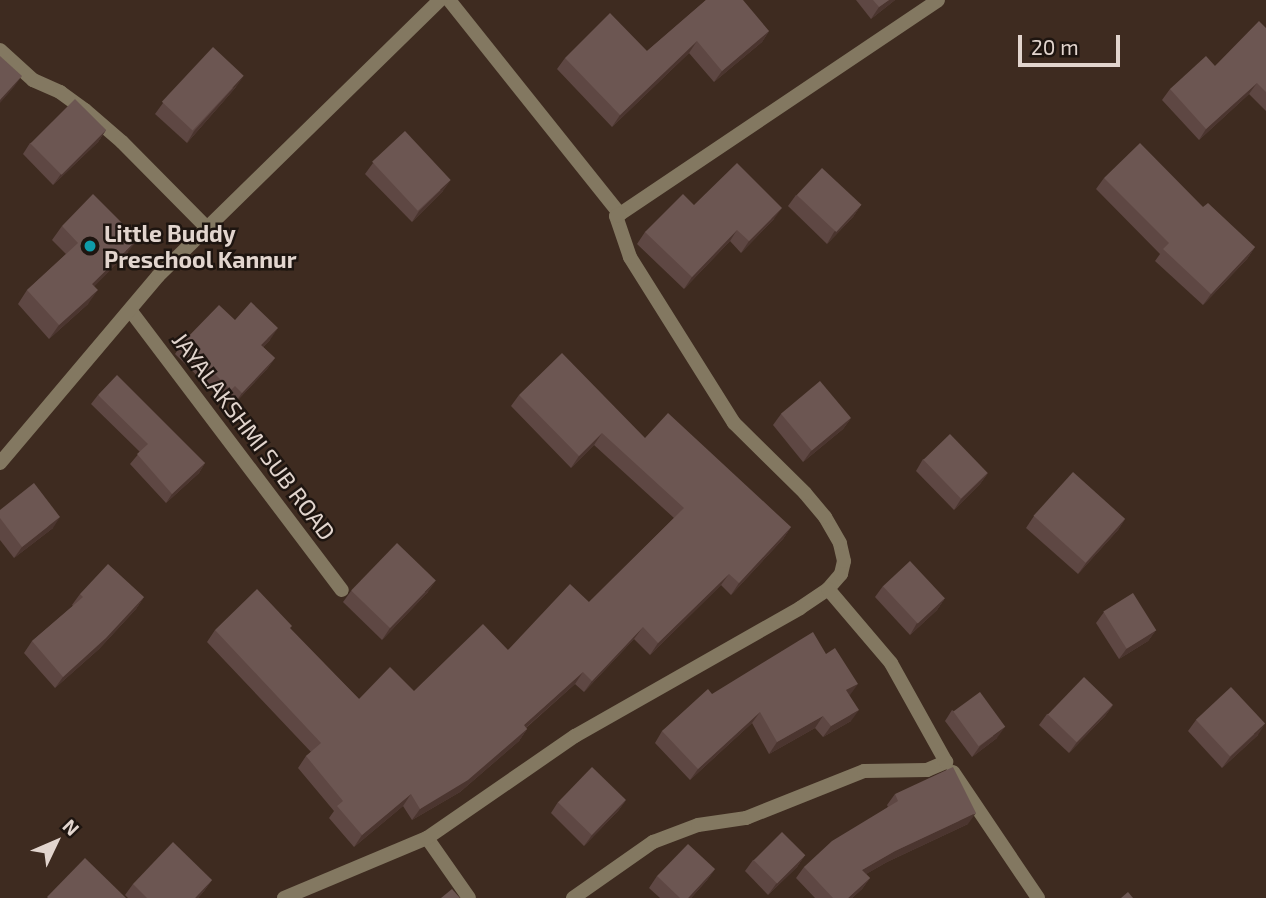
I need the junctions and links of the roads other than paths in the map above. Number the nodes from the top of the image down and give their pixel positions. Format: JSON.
{"nodes":[{"id":1,"x":440,"y":0,"type":"edge"},
{"id":2,"x":449,"y":0,"type":"edge"},
{"id":3,"x":938,"y":0,"type":"edge"},
{"id":4,"x":0,"y":50,"type":"edge"},
{"id":5,"x":620,"y":214,"type":"junction"},
{"id":6,"x":207,"y":228,"type":"junction"},
{"id":7,"x":130,"y":310,"type":"junction"},
{"id":8,"x":0,"y":463,"type":"edge"},
{"id":9,"x":828,"y":589,"type":"junction"},
{"id":10,"x":342,"y":590,"type":"dead end"},
{"id":11,"x":946,"y":762,"type":"junction"},
{"id":12,"x":427,"y":838,"type":"junction"},
{"id":13,"x":284,"y":898,"type":"edge"},
{"id":14,"x":469,"y":898,"type":"edge"},
{"id":15,"x":573,"y":898,"type":"edge"},
{"id":16,"x":1038,"y":898,"type":"edge"}],
"edges":[{"from":1,"to":6,"type":"street"},
{"from":2,"to":5,"type":"street"},
{"from":3,"to":5,"type":"street"},
{"from":4,"to":6,"type":"street"},
{"from":5,"to":9,"type":"street"},
{"from":6,"to":7,"type":"street"},
{"from":7,"to":8,"type":"street"},
{"from":7,"to":10,"type":"street","name":"JAYALAKSHMI SUB ROAD"},
{"from":9,"to":11,"type":"street"},
{"from":9,"to":12,"type":"street"},
{"from":11,"to":15,"type":"street"},
{"from":11,"to":16,"type":"street"},
{"from":12,"to":13,"type":"street"},
{"from":12,"to":14,"type":"street"}]}
